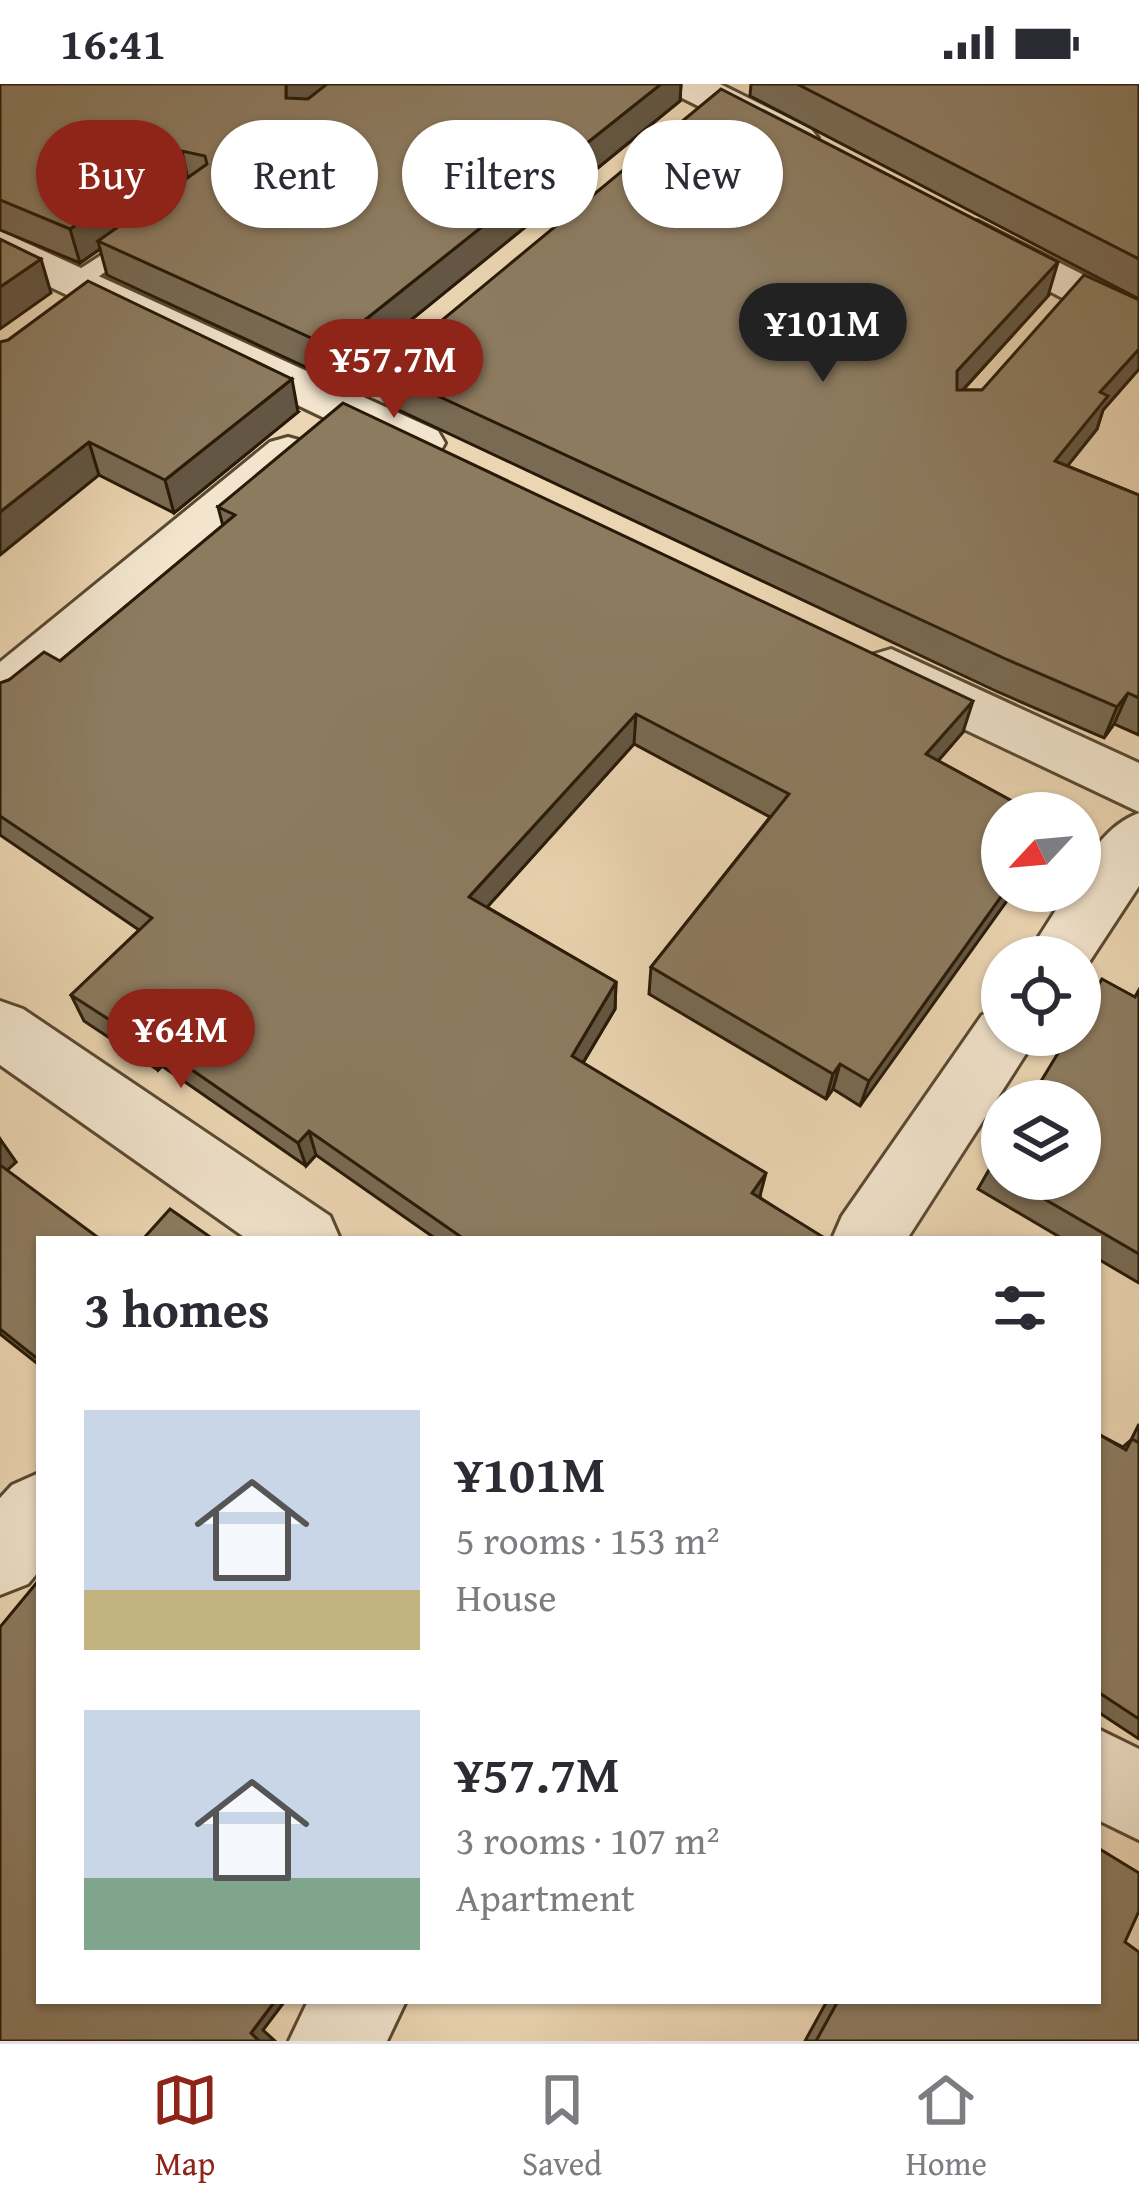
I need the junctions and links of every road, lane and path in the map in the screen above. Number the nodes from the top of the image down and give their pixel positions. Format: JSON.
{"nodes":[{"id":1,"x":706,"y":97,"type":"edge"},
{"id":2,"x":844,"y":164,"type":"edge"},
{"id":3,"x":948,"y":220,"type":"edge"},
{"id":4,"x":155,"y":228,"type":"edge"},
{"id":5,"x":0,"y":244,"type":"edge"},
{"id":6,"x":76,"y":296,"type":"junction"},
{"id":7,"x":1139,"y":323,"type":"edge"},
{"id":8,"x":363,"y":392,"type":"junction"},
{"id":9,"x":474,"y":469,"type":"edge"},
{"id":10,"x":838,"y":644,"type":"edge"},
{"id":11,"x":0,"y":693,"type":"edge"},
{"id":12,"x":1139,"y":789,"type":"edge"},
{"id":13,"x":1139,"y":837,"type":"edge"},
{"id":14,"x":1072,"y":936,"type":"edge"},
{"id":15,"x":0,"y":1029,"type":"edge"},
{"id":16,"x":991,"y":1056,"type":"edge"},
{"id":17,"x":293,"y":1236,"type":"edge"},
{"id":18,"x":869,"y":1236,"type":"edge"},
{"id":19,"x":36,"y":1515,"type":"edge"},
{"id":20,"x":0,"y":1556,"type":"edge"},
{"id":21,"x":1101,"y":1773,"type":"edge"},
{"id":22,"x":1139,"y":1798,"type":"edge"},
{"id":23,"x":359,"y":2004,"type":"edge"},
{"id":24,"x":334,"y":2041,"type":"edge"}],
"edges":[{"from":1,"to":2,"type":"street"},
{"from":3,"to":7,"type":"street"},
{"from":4,"to":6,"type":"lane"},
{"from":5,"to":6,"type":"street"},
{"from":6,"to":8,"type":"street"},
{"from":8,"to":9,"type":"street"},
{"from":8,"to":11,"type":"street"},
{"from":10,"to":12,"type":"street"},
{"from":13,"to":14,"type":"street"},
{"from":15,"to":17,"type":"street"},
{"from":16,"to":18,"type":"street"},
{"from":19,"to":20,"type":"street"},
{"from":21,"to":22,"type":"street"},
{"from":23,"to":24,"type":"street"}]}
